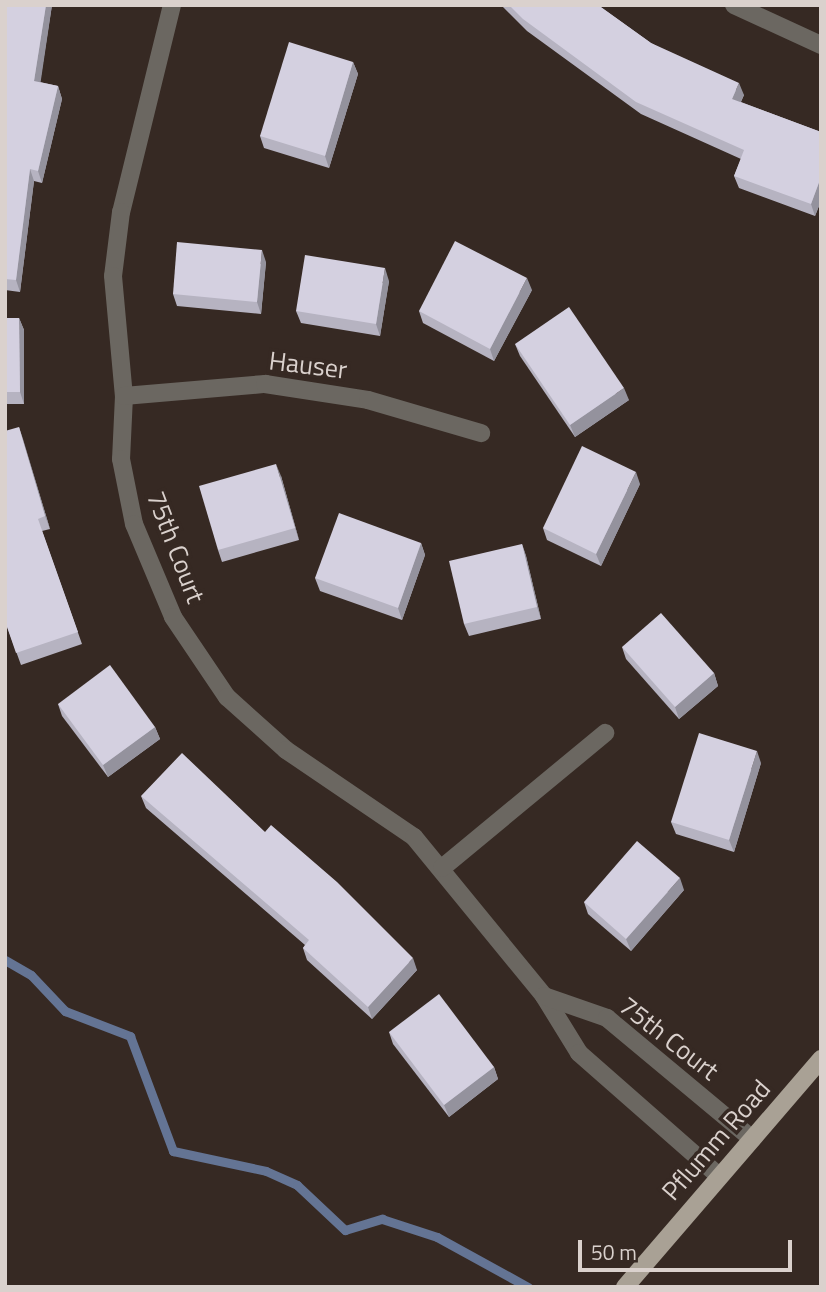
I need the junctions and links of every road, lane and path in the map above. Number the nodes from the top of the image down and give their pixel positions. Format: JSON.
{"nodes":[{"id":1,"x":172,"y":5,"type":"edge"},
{"id":2,"x":734,"y":5,"type":"edge"},
{"id":3,"x":821,"y":45,"type":"edge"},
{"id":4,"x":124,"y":396,"type":"junction"},
{"id":5,"x":481,"y":433,"type":"dead end"},
{"id":6,"x":606,"y":733,"type":"dead end"},
{"id":7,"x":442,"y":868,"type":"junction"},
{"id":8,"x":544,"y":996,"type":"junction"},
{"id":9,"x":821,"y":1059,"type":"edge"},
{"id":10,"x":752,"y":1139,"type":"junction"},
{"id":11,"x":719,"y":1176,"type":"junction"},
{"id":12,"x":625,"y":1287,"type":"edge"}],
"edges":[{"from":1,"to":4,"type":"street","name":"75th Court"},
{"from":2,"to":3,"type":"street"},
{"from":4,"to":5,"type":"street","name":"Hauser"},
{"from":4,"to":7,"type":"street","name":"75th Court"},
{"from":6,"to":7,"type":"street"},
{"from":7,"to":8,"type":"street","name":"75th Court"},
{"from":8,"to":10,"type":"street","name":"75th Court"},
{"from":8,"to":11,"type":"street","name":"75th Court"},
{"from":9,"to":10,"type":"main road","name":"Pflumm Road"},
{"from":10,"to":11,"type":"main road","name":"Pflumm Road"},
{"from":11,"to":12,"type":"main road","name":"Pflumm Road"}]}
